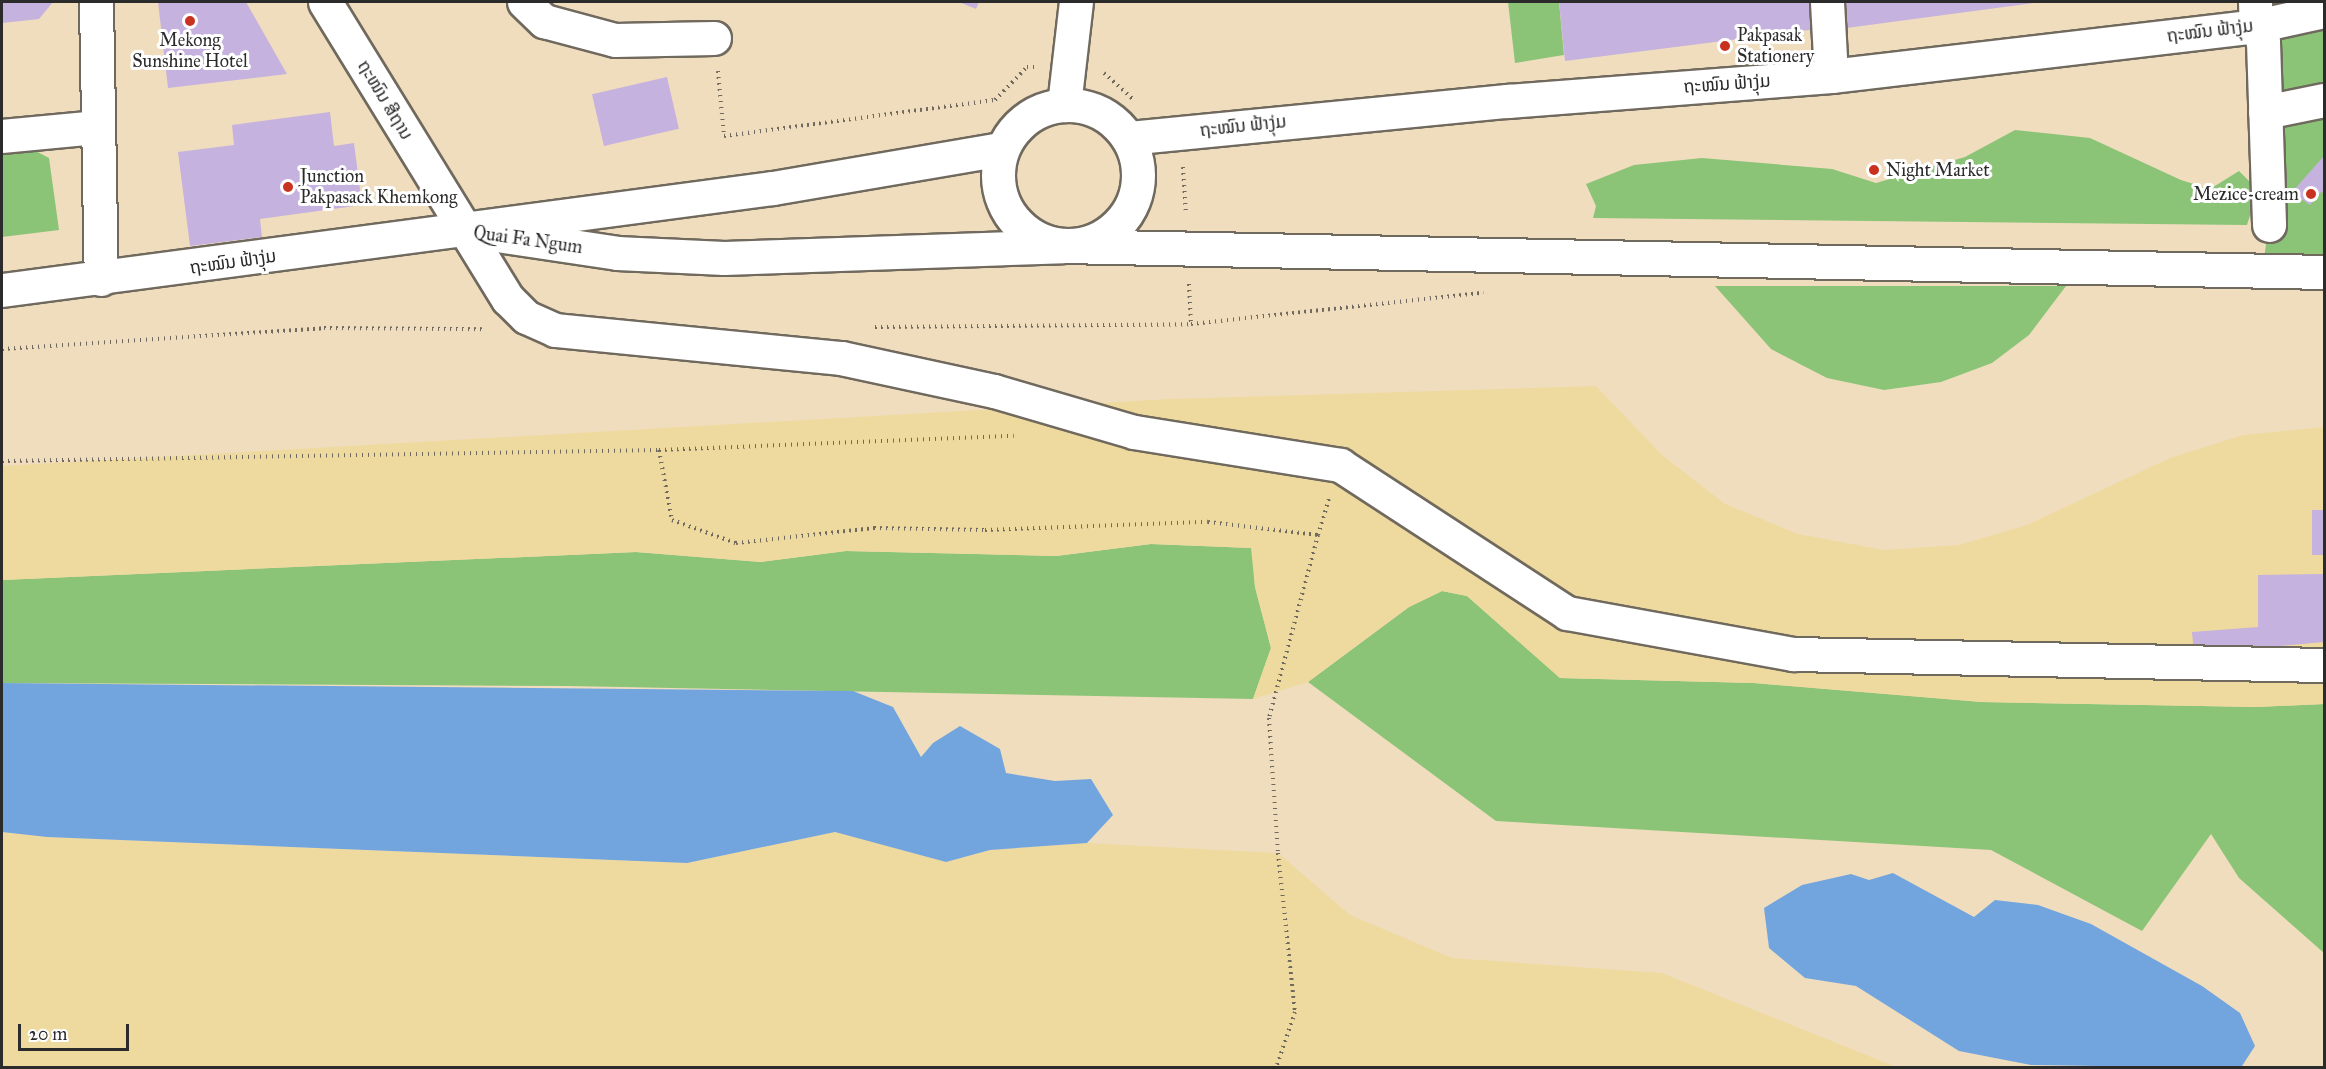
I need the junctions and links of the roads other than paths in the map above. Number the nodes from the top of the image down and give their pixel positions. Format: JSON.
{"nodes":[{"id":1,"x":96,"y":2,"type":"edge"},
{"id":2,"x":325,"y":2,"type":"edge"},
{"id":3,"x":524,"y":2,"type":"edge"},
{"id":4,"x":1076,"y":2,"type":"edge"},
{"id":5,"x":1827,"y":2,"type":"edge"},
{"id":6,"x":2325,"y":11,"type":"edge"},
{"id":7,"x":2256,"y":14,"type":"edge"},
{"id":8,"x":714,"y":38,"type":"dead end"},
{"id":9,"x":1831,"y":76,"type":"junction"},
{"id":10,"x":2325,"y":100,"type":"edge"},
{"id":11,"x":1064,"y":105,"type":"junction"},
{"id":12,"x":2265,"y":112,"type":"junction"},
{"id":13,"x":98,"y":127,"type":"junction"},
{"id":14,"x":2,"y":136,"type":"edge"},
{"id":15,"x":1128,"y":138,"type":"junction"},
{"id":16,"x":1002,"y":149,"type":"junction"},
{"id":17,"x":2269,"y":225,"type":"dead end"},
{"id":18,"x":464,"y":230,"type":"junction"},
{"id":19,"x":1063,"y":246,"type":"junction"},
{"id":20,"x":2325,"y":272,"type":"edge"},
{"id":21,"x":101,"y":279,"type":"junction"},
{"id":22,"x":2,"y":290,"type":"edge"},
{"id":23,"x":2325,"y":664,"type":"edge"}],
"edges":[{"from":1,"to":13,"type":"street"},
{"from":2,"to":18,"type":"street","name":"ຖະໜົນ ສີຖານ"},
{"from":3,"to":8,"type":"street"},
{"from":4,"to":11,"type":"street"},
{"from":5,"to":9,"type":"street"},
{"from":6,"to":7,"type":"street","name":"ຖະໝົນ ຟ້າງຸ່ມ"},
{"from":7,"to":9,"type":"street","name":"ຖະໝົນ ຟ້າງຸ່ມ"},
{"from":7,"to":12,"type":"street"},
{"from":9,"to":15,"type":"street","name":"ຖະໝົນ ຟ້າງຸ່ມ"},
{"from":10,"to":12,"type":"street"},
{"from":11,"to":15,"type":"street"},
{"from":11,"to":16,"type":"street"},
{"from":12,"to":17,"type":"street"},
{"from":13,"to":14,"type":"street"},
{"from":13,"to":21,"type":"street"},
{"from":15,"to":19,"type":"street"},
{"from":16,"to":18,"type":"street","name":"Quai Fa Ngum"},
{"from":16,"to":19,"type":"street"},
{"from":18,"to":19,"type":"street","name":"Quai Fa Ngum"},
{"from":18,"to":21,"type":"street","name":"ຖະໝົນ ຟ້າງຸ່ມ"},
{"from":18,"to":23,"type":"street","name":"ຖະໜົນ ສີຖານ"},
{"from":19,"to":20,"type":"street"},
{"from":21,"to":22,"type":"street","name":"ຖະໝົນ ຟ້າງຸ່ມ"}]}
